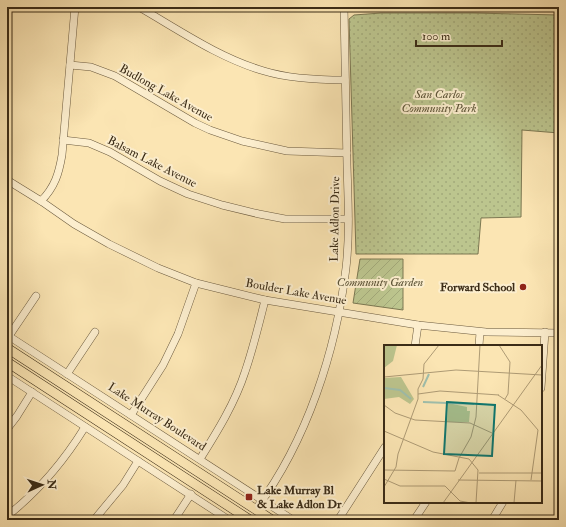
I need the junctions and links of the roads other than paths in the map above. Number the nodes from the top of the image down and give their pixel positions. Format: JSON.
{"nodes":[{"id":1,"x":75,"y":7,"type":"edge"},
{"id":2,"x":139,"y":7,"type":"edge"},
{"id":3,"x":344,"y":7,"type":"edge"},
{"id":4,"x":515,"y":7,"type":"edge"},
{"id":5,"x":559,"y":8,"type":"edge"},
{"id":6,"x":70,"y":65,"type":"junction"},
{"id":7,"x":345,"y":80,"type":"junction"},
{"id":8,"x":63,"y":140,"type":"junction"},
{"id":9,"x":347,"y":153,"type":"junction"},
{"id":10,"x":7,"y":180,"type":"edge"},
{"id":11,"x":41,"y":201,"type":"junction"},
{"id":12,"x":348,"y":219,"type":"junction"},
{"id":13,"x":196,"y":283,"type":"junction"},
{"id":14,"x":36,"y":296,"type":"dead end"},
{"id":15,"x":265,"y":300,"type":"junction"},
{"id":16,"x":339,"y":311,"type":"junction"},
{"id":17,"x":418,"y":324,"type":"junction"},
{"id":18,"x":95,"y":332,"type":"dead end"},
{"id":19,"x":480,"y":332,"type":"junction"},
{"id":20,"x":545,"y":332,"type":"junction"},
{"id":21,"x":559,"y":333,"type":"edge"},
{"id":22,"x":8,"y":335,"type":"edge"},
{"id":23,"x":415,"y":345,"type":"edge"},
{"id":24,"x":479,"y":345,"type":"edge"},
{"id":25,"x":7,"y":348,"type":"edge"},
{"id":26,"x":7,"y":362,"type":"edge"},
{"id":27,"x":67,"y":374,"type":"junction"},
{"id":28,"x":542,"y":374,"type":"edge"},
{"id":29,"x":7,"y":376,"type":"edge"},
{"id":30,"x":32,"y":392,"type":"junction"},
{"id":31,"x":131,"y":415,"type":"junction"},
{"id":32,"x":85,"y":427,"type":"junction"},
{"id":33,"x":7,"y":429,"type":"edge"},
{"id":34,"x":384,"y":449,"type":"edge"},
{"id":35,"x":200,"y":459,"type":"junction"},
{"id":36,"x":138,"y":462,"type":"junction"},
{"id":37,"x":190,"y":494,"type":"junction"},
{"id":38,"x":262,"y":500,"type":"junction"},
{"id":39,"x":425,"y":503,"type":"edge"},
{"id":40,"x":502,"y":503,"type":"edge"},
{"id":41,"x":234,"y":509,"type":"junction"},
{"id":42,"x":256,"y":509,"type":"junction"},
{"id":43,"x":7,"y":516,"type":"edge"},
{"id":44,"x":271,"y":519,"type":"edge"},
{"id":45,"x":94,"y":520,"type":"edge"},
{"id":46,"x":174,"y":520,"type":"edge"},
{"id":47,"x":229,"y":520,"type":"edge"},
{"id":48,"x":249,"y":520,"type":"edge"},
{"id":49,"x":293,"y":520,"type":"edge"},
{"id":50,"x":338,"y":520,"type":"edge"},
{"id":51,"x":414,"y":520,"type":"edge"},
{"id":52,"x":492,"y":520,"type":"edge"}],
"edges":[{"from":1,"to":6,"type":"street"},
{"from":2,"to":7,"type":"street"},
{"from":3,"to":7,"type":"street","name":"Lake Adlon Drive"},
{"from":4,"to":5,"type":"street"},
{"from":6,"to":8,"type":"street"},
{"from":6,"to":9,"type":"street","name":"Budlong Lake Avenue"},
{"from":7,"to":9,"type":"street","name":"Lake Adlon Drive"},
{"from":8,"to":11,"type":"street"},
{"from":8,"to":12,"type":"street","name":"Balsam Lake Avenue"},
{"from":9,"to":12,"type":"street","name":"Lake Adlon Drive"},
{"from":10,"to":11,"type":"street","name":"Boulder Lake Avenue"},
{"from":11,"to":13,"type":"street","name":"Boulder Lake Avenue"},
{"from":12,"to":16,"type":"street","name":"Lake Adlon Drive"},
{"from":13,"to":15,"type":"street","name":"Boulder Lake Avenue"},
{"from":13,"to":31,"type":"street"},
{"from":14,"to":22,"type":"street"},
{"from":15,"to":16,"type":"street","name":"Boulder Lake Avenue"},
{"from":15,"to":35,"type":"street"},
{"from":16,"to":17,"type":"street","name":"Boulder Lake Avenue"},
{"from":16,"to":38,"type":"street","name":"Lake Adlon Drive"},
{"from":17,"to":19,"type":"street","name":"Boulder Lake Avenue"},
{"from":17,"to":23,"type":"street"},
{"from":18,"to":27,"type":"street"},
{"from":19,"to":20,"type":"street","name":"Boulder Lake Avenue"},
{"from":19,"to":24,"type":"street"},
{"from":20,"to":21,"type":"street","name":"Boulder Lake Avenue"},
{"from":20,"to":28,"type":"street"},
{"from":22,"to":27,"type":"street","name":"Lake Murray Boulevard"},
{"from":25,"to":42,"type":"main road","name":"Lake Murray Boulevard"},
{"from":26,"to":41,"type":"main road"},
{"from":27,"to":31,"type":"street","name":"Lake Murray Boulevard"},
{"from":29,"to":30,"type":"street"},
{"from":30,"to":32,"type":"street"},
{"from":30,"to":33,"type":"street"},
{"from":31,"to":35,"type":"street","name":"Lake Murray Boulevard"},
{"from":32,"to":36,"type":"street"},
{"from":32,"to":43,"type":"street"},
{"from":34,"to":50,"type":"street"},
{"from":35,"to":38,"type":"street","name":"Lake Murray Boulevard"},
{"from":36,"to":37,"type":"street"},
{"from":36,"to":45,"type":"street"},
{"from":37,"to":46,"type":"street"},
{"from":37,"to":47,"type":"street"},
{"from":38,"to":42,"type":"street","name":"Lake Adlon Drive"},
{"from":38,"to":49,"type":"street","name":"Lake Murray Boulevard"},
{"from":39,"to":51,"type":"street"},
{"from":40,"to":52,"type":"street"},
{"from":41,"to":42,"type":"main road"},
{"from":41,"to":48,"type":"main road"},
{"from":42,"to":44,"type":"main road","name":"Lake Murray Boulevard"},
{"from":44,"to":48,"type":"main road"}]}
